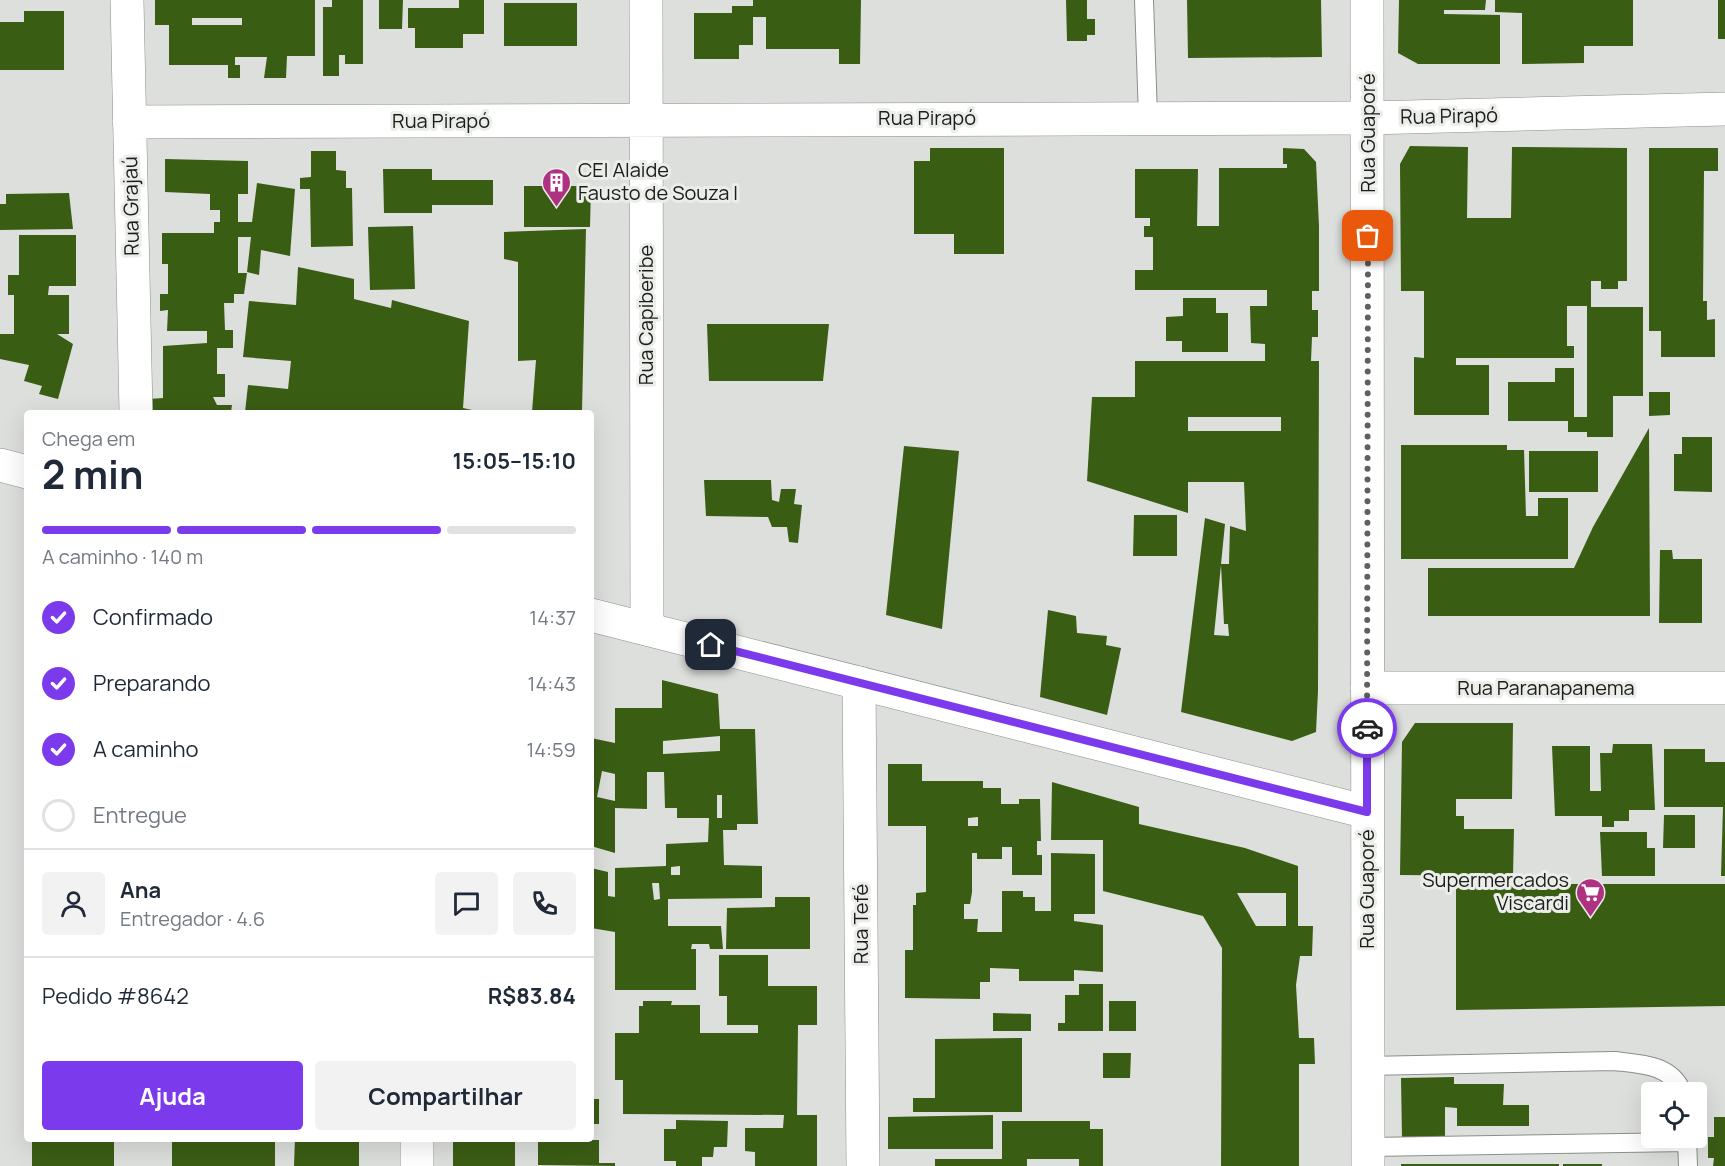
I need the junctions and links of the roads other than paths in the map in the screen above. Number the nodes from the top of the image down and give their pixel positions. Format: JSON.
{"nodes":[{"id":1,"x":127,"y":0,"type":"edge"},
{"id":2,"x":646,"y":0,"type":"edge"},
{"id":3,"x":1144,"y":0,"type":"edge"},
{"id":4,"x":1367,"y":0,"type":"edge"},
{"id":5,"x":1725,"y":109,"type":"edge"},
{"id":6,"x":1148,"y":117,"type":"junction"},
{"id":7,"x":1368,"y":118,"type":"junction"},
{"id":8,"x":645,"y":119,"type":"junction"},
{"id":9,"x":129,"y":122,"type":"junction"},
{"id":10,"x":136,"y":410,"type":"edge"},
{"id":11,"x":0,"y":465,"type":"edge"},
{"id":12,"x":24,"y":471,"type":"edge"},
{"id":13,"x":594,"y":616,"type":"edge"},
{"id":14,"x":647,"y":629,"type":"junction"},
{"id":15,"x":859,"y":683,"type":"junction"},
{"id":16,"x":1367,"y":688,"type":"junction"},
{"id":17,"x":1725,"y":688,"type":"edge"},
{"id":18,"x":1367,"y":812,"type":"junction"},
{"id":19,"x":1367,"y":1066,"type":"junction"},
{"id":20,"x":1677,"y":1082,"type":"edge"},
{"id":21,"x":1641,"y":1141,"type":"edge"},
{"id":22,"x":417,"y":1142,"type":"edge"},
{"id":23,"x":1688,"y":1148,"type":"edge"},
{"id":24,"x":1368,"y":1156,"type":"edge"},
{"id":25,"x":417,"y":1166,"type":"edge"},
{"id":26,"x":862,"y":1166,"type":"edge"},
{"id":27,"x":1688,"y":1166,"type":"edge"}],
"edges":[{"from":1,"to":9,"type":"street","name":"Rua Grajaú"},
{"from":2,"to":8,"type":"street","name":"Rua Capiberibe"},
{"from":3,"to":6,"type":"lane"},
{"from":4,"to":7,"type":"street","name":"Rua Guaporé"},
{"from":5,"to":7,"type":"street","name":"Rua Pirapó"},
{"from":6,"to":7,"type":"street","name":"Rua Pirapó"},
{"from":6,"to":8,"type":"street","name":"Rua Pirapó"},
{"from":7,"to":16,"type":"street","name":"Rua Guaporé"},
{"from":8,"to":9,"type":"street","name":"Rua Pirapó"},
{"from":8,"to":14,"type":"street","name":"Rua Capiberibe"},
{"from":9,"to":10,"type":"street","name":"Rua Grajaú"},
{"from":11,"to":12,"type":"street"},
{"from":13,"to":14,"type":"street"},
{"from":14,"to":15,"type":"street"},
{"from":15,"to":18,"type":"street"},
{"from":15,"to":26,"type":"street","name":"Rua Tefé"},
{"from":16,"to":17,"type":"street","name":"Rua Paranapanema"},
{"from":16,"to":18,"type":"street","name":"Rua Guaporé"},
{"from":18,"to":19,"type":"street","name":"Rua Guaporé"},
{"from":19,"to":20,"type":"lane"},
{"from":19,"to":24,"type":"street","name":"Rua Guaporé"},
{"from":21,"to":24,"type":"lane"},
{"from":22,"to":25,"type":"street"},
{"from":23,"to":27,"type":"lane"}]}
